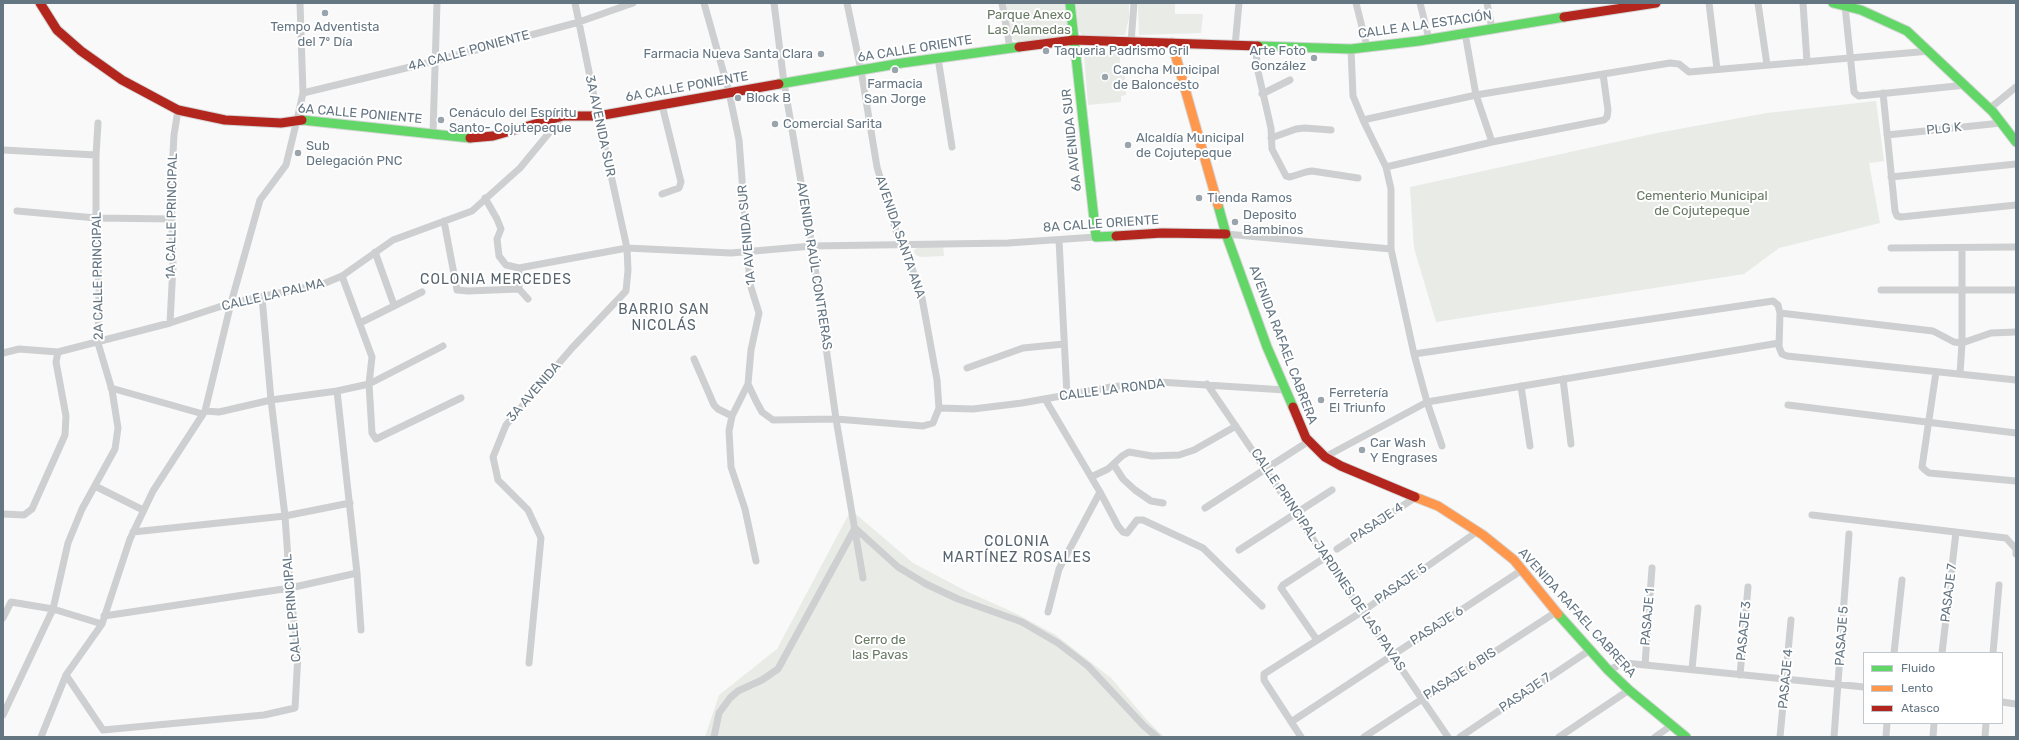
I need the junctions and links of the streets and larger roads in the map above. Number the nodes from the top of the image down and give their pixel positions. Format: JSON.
{"nodes":[{"id":1,"x":40,"y":3,"type":"edge"},
{"id":2,"x":300,"y":3,"type":"edge"},
{"id":3,"x":437,"y":3,"type":"edge"},
{"id":4,"x":575,"y":3,"type":"edge"},
{"id":5,"x":633,"y":3,"type":"edge"},
{"id":6,"x":704,"y":3,"type":"edge"},
{"id":7,"x":774,"y":3,"type":"edge"},
{"id":8,"x":847,"y":3,"type":"edge"},
{"id":9,"x":1002,"y":3,"type":"edge"},
{"id":10,"x":1070,"y":3,"type":"edge"},
{"id":11,"x":1134,"y":3,"type":"edge"},
{"id":12,"x":1239,"y":3,"type":"edge"},
{"id":13,"x":1356,"y":3,"type":"edge"},
{"id":14,"x":1420,"y":3,"type":"edge"},
{"id":15,"x":1487,"y":3,"type":"edge"},
{"id":16,"x":1656,"y":3,"type":"edge"},
{"id":17,"x":1709,"y":3,"type":"edge"},
{"id":18,"x":1758,"y":3,"type":"edge"},
{"id":19,"x":1803,"y":3,"type":"edge"},
{"id":20,"x":1833,"y":3,"type":"edge"},
{"id":21,"x":1634,"y":4,"type":"edge"},
{"id":22,"x":1610,"y":6,"type":"edge"},
{"id":23,"x":1845,"y":6,"type":"junction"},
{"id":24,"x":579,"y":22,"type":"junction"},
{"id":25,"x":1492,"y":29,"type":"junction"},
{"id":26,"x":1465,"y":33,"type":"junction"},
{"id":27,"x":1429,"y":39,"type":"junction"},
{"id":28,"x":1074,"y":40,"type":"junction"},
{"id":29,"x":1131,"y":42,"type":"junction"},
{"id":30,"x":1172,"y":43,"type":"junction"},
{"id":31,"x":1235,"y":46,"type":"junction"},
{"id":32,"x":1256,"y":46,"type":"junction"},
{"id":33,"x":1367,"y":47,"type":"junction"},
{"id":34,"x":1010,"y":48,"type":"junction"},
{"id":35,"x":1351,"y":49,"type":"junction"},
{"id":36,"x":1930,"y":51,"type":"junction"},
{"id":37,"x":938,"y":58,"type":"junction"},
{"id":38,"x":1850,"y":58,"type":"junction"},
{"id":39,"x":435,"y":61,"type":"junction"},
{"id":40,"x":1807,"y":62,"type":"junction"},
{"id":41,"x":1767,"y":65,"type":"junction"},
{"id":42,"x":1717,"y":69,"type":"junction"},
{"id":43,"x":861,"y":70,"type":"junction"},
{"id":44,"x":1603,"y":74,"type":"junction"},
{"id":45,"x":1290,"y":80,"type":"dead end"},
{"id":46,"x":784,"y":83,"type":"junction"},
{"id":47,"x":1966,"y":85,"type":"junction"},
{"id":48,"x":2016,"y":87,"type":"edge"},
{"id":49,"x":729,"y":92,"type":"junction"},
{"id":50,"x":303,"y":93,"type":"junction"},
{"id":51,"x":1883,"y":93,"type":"junction"},
{"id":52,"x":1262,"y":94,"type":"junction"},
{"id":53,"x":1476,"y":95,"type":"junction"},
{"id":54,"x":662,"y":105,"type":"junction"},
{"id":55,"x":1990,"y":109,"type":"junction"},
{"id":56,"x":178,"y":110,"type":"junction"},
{"id":57,"x":563,"y":116,"type":"junction"},
{"id":58,"x":598,"y":116,"type":"junction"},
{"id":59,"x":297,"y":120,"type":"junction"},
{"id":60,"x":1363,"y":120,"type":"junction"},
{"id":61,"x":98,"y":123,"type":"dead end"},
{"id":62,"x":2001,"y":123,"type":"junction"},
{"id":63,"x":1331,"y":130,"type":"dead end"},
{"id":64,"x":432,"y":133,"type":"junction"},
{"id":65,"x":1887,"y":135,"type":"junction"},
{"id":66,"x":1271,"y":138,"type":"junction"},
{"id":67,"x":1490,"y":142,"type":"junction"},
{"id":68,"x":2016,"y":142,"type":"edge"},
{"id":69,"x":952,"y":147,"type":"dead end"},
{"id":70,"x":3,"y":150,"type":"edge"},
{"id":71,"x":96,"y":155,"type":"junction"},
{"id":72,"x":2016,"y":164,"type":"edge"},
{"id":73,"x":1386,"y":167,"type":"junction"},
{"id":74,"x":1891,"y":177,"type":"junction"},
{"id":75,"x":1358,"y":178,"type":"dead end"},
{"id":76,"x":662,"y":194,"type":"dead end"},
{"id":77,"x":485,"y":198,"type":"junction"},
{"id":78,"x":2016,"y":205,"type":"edge"},
{"id":79,"x":17,"y":211,"type":"dead end"},
{"id":80,"x":96,"y":218,"type":"junction"},
{"id":81,"x":172,"y":219,"type":"junction"},
{"id":82,"x":444,"y":221,"type":"junction"},
{"id":83,"x":1226,"y":234,"type":"junction"},
{"id":84,"x":1096,"y":238,"type":"junction"},
{"id":85,"x":1059,"y":240,"type":"junction"},
{"id":86,"x":904,"y":244,"type":"junction"},
{"id":87,"x":812,"y":246,"type":"junction"},
{"id":88,"x":2016,"y":247,"type":"edge"},
{"id":89,"x":627,"y":248,"type":"junction"},
{"id":90,"x":1891,"y":248,"type":"dead end"},
{"id":91,"x":1962,"y":248,"type":"junction"},
{"id":92,"x":1391,"y":249,"type":"junction"},
{"id":93,"x":375,"y":252,"type":"junction"},
{"id":94,"x":749,"y":252,"type":"junction"},
{"id":95,"x":519,"y":268,"type":"junction"},
{"id":96,"x":342,"y":276,"type":"junction"},
{"id":97,"x":519,"y":289,"type":"junction"},
{"id":98,"x":1881,"y":290,"type":"dead end"},
{"id":99,"x":1962,"y":290,"type":"junction"},
{"id":100,"x":2016,"y":290,"type":"edge"},
{"id":101,"x":422,"y":292,"type":"dead end"},
{"id":102,"x":262,"y":297,"type":"junction"},
{"id":103,"x":528,"y":299,"type":"dead end"},
{"id":104,"x":231,"y":303,"type":"junction"},
{"id":105,"x":394,"y":305,"type":"junction"},
{"id":106,"x":1780,"y":313,"type":"junction"},
{"id":107,"x":170,"y":322,"type":"junction"},
{"id":108,"x":360,"y":323,"type":"junction"},
{"id":109,"x":2016,"y":332,"type":"edge"},
{"id":110,"x":98,"y":342,"type":"junction"},
{"id":111,"x":1779,"y":343,"type":"junction"},
{"id":112,"x":1962,"y":343,"type":"junction"},
{"id":113,"x":1064,"y":344,"type":"junction"},
{"id":114,"x":443,"y":346,"type":"dead end"},
{"id":115,"x":58,"y":352,"type":"junction"},
{"id":116,"x":3,"y":353,"type":"edge"},
{"id":117,"x":1414,"y":354,"type":"junction"},
{"id":118,"x":694,"y":359,"type":"dead end"},
{"id":119,"x":967,"y":368,"type":"dead end"},
{"id":120,"x":1936,"y":372,"type":"junction"},
{"id":121,"x":1960,"y":374,"type":"junction"},
{"id":122,"x":1564,"y":379,"type":"junction"},
{"id":123,"x":2016,"y":380,"type":"edge"},
{"id":124,"x":368,"y":384,"type":"junction"},
{"id":125,"x":748,"y":384,"type":"junction"},
{"id":126,"x":1207,"y":384,"type":"junction"},
{"id":127,"x":1521,"y":386,"type":"junction"},
{"id":128,"x":111,"y":388,"type":"junction"},
{"id":129,"x":1285,"y":390,"type":"junction"},
{"id":130,"x":337,"y":391,"type":"junction"},
{"id":131,"x":1067,"y":395,"type":"junction"},
{"id":132,"x":461,"y":398,"type":"dead end"},
{"id":133,"x":1045,"y":399,"type":"junction"},
{"id":134,"x":271,"y":400,"type":"junction"},
{"id":135,"x":1427,"y":402,"type":"junction"},
{"id":136,"x":1788,"y":405,"type":"dead end"},
{"id":137,"x":940,"y":408,"type":"junction"},
{"id":138,"x":204,"y":413,"type":"junction"},
{"id":139,"x":732,"y":416,"type":"junction"},
{"id":140,"x":836,"y":419,"type":"junction"},
{"id":141,"x":1928,"y":423,"type":"junction"},
{"id":142,"x":1236,"y":426,"type":"junction"},
{"id":143,"x":2016,"y":433,"type":"edge"},
{"id":144,"x":1309,"y":441,"type":"junction"},
{"id":145,"x":1571,"y":444,"type":"dead end"},
{"id":146,"x":1442,"y":446,"type":"dead end"},
{"id":147,"x":1530,"y":446,"type":"dead end"},
{"id":148,"x":1325,"y":457,"type":"junction"},
{"id":149,"x":1114,"y":464,"type":"junction"},
{"id":150,"x":1266,"y":470,"type":"junction"},
{"id":151,"x":1091,"y":477,"type":"junction"},
{"id":152,"x":2016,"y":481,"type":"edge"},
{"id":153,"x":95,"y":486,"type":"junction"},
{"id":154,"x":1332,"y":490,"type":"dead end"},
{"id":155,"x":1100,"y":492,"type":"junction"},
{"id":156,"x":1416,"y":497,"type":"junction"},
{"id":157,"x":350,"y":503,"type":"junction"},
{"id":158,"x":1163,"y":503,"type":"dead end"},
{"id":159,"x":1205,"y":508,"type":"dead end"},
{"id":160,"x":143,"y":510,"type":"junction"},
{"id":161,"x":3,"y":514,"type":"edge"},
{"id":162,"x":1296,"y":514,"type":"junction"},
{"id":163,"x":1812,"y":515,"type":"dead end"},
{"id":164,"x":285,"y":516,"type":"junction"},
{"id":165,"x":855,"y":528,"type":"junction"},
{"id":166,"x":1478,"y":531,"type":"junction"},
{"id":167,"x":133,"y":532,"type":"junction"},
{"id":168,"x":1956,"y":532,"type":"junction"},
{"id":169,"x":1849,"y":534,"type":"dead end"},
{"id":170,"x":1337,"y":549,"type":"dead end"},
{"id":171,"x":1239,"y":550,"type":"dead end"},
{"id":172,"x":2016,"y":554,"type":"edge"},
{"id":173,"x":1326,"y":557,"type":"junction"},
{"id":174,"x":756,"y":561,"type":"dead end"},
{"id":175,"x":1652,"y":568,"type":"dead end"},
{"id":176,"x":1522,"y":570,"type":"junction"},
{"id":177,"x":357,"y":573,"type":"junction"},
{"id":178,"x":863,"y":578,"type":"dead end"},
{"id":179,"x":1902,"y":580,"type":"dead end"},
{"id":180,"x":1999,"y":585,"type":"dead end"},
{"id":181,"x":1748,"y":586,"type":"dead end"},
{"id":182,"x":290,"y":588,"type":"junction"},
{"id":183,"x":1262,"y":606,"type":"dead end"},
{"id":184,"x":1698,"y":608,"type":"dead end"},
{"id":185,"x":53,"y":609,"type":"junction"},
{"id":186,"x":1363,"y":611,"type":"junction"},
{"id":187,"x":1048,"y":612,"type":"dead end"},
{"id":188,"x":1556,"y":612,"type":"junction"},
{"id":189,"x":104,"y":616,"type":"junction"},
{"id":190,"x":3,"y":618,"type":"edge"},
{"id":191,"x":1792,"y":620,"type":"dead end"},
{"id":192,"x":102,"y":624,"type":"junction"},
{"id":193,"x":361,"y":630,"type":"dead end"},
{"id":194,"x":1317,"y":640,"type":"junction"},
{"id":195,"x":1590,"y":650,"type":"junction"},
{"id":196,"x":1894,"y":652,"type":"edge"},
{"id":197,"x":1942,"y":652,"type":"edge"},
{"id":198,"x":1993,"y":652,"type":"edge"},
{"id":199,"x":1393,"y":655,"type":"junction"},
{"id":200,"x":529,"y":663,"type":"dead end"},
{"id":201,"x":1645,"y":665,"type":"junction"},
{"id":202,"x":1692,"y":669,"type":"junction"},
{"id":203,"x":1608,"y":670,"type":"junction"},
{"id":204,"x":66,"y":675,"type":"junction"},
{"id":205,"x":1740,"y":675,"type":"junction"},
{"id":206,"x":1786,"y":680,"type":"junction"},
{"id":207,"x":1838,"y":685,"type":"junction"},
{"id":208,"x":1863,"y":687,"type":"edge"},
{"id":209,"x":1629,"y":690,"type":"junction"},
{"id":210,"x":1422,"y":699,"type":"junction"},
{"id":211,"x":2003,"y":702,"type":"edge"},
{"id":212,"x":2016,"y":704,"type":"edge"},
{"id":213,"x":3,"y":715,"type":"edge"},
{"id":214,"x":1291,"y":722,"type":"junction"},
{"id":215,"x":1887,"y":724,"type":"edge"},
{"id":216,"x":1934,"y":724,"type":"edge"},
{"id":217,"x":1986,"y":724,"type":"edge"},
{"id":218,"x":1672,"y":725,"type":"junction"},
{"id":219,"x":103,"y":730,"type":"junction"},
{"id":220,"x":41,"y":737,"type":"edge"},
{"id":221,"x":105,"y":737,"type":"edge"},
{"id":222,"x":714,"y":737,"type":"edge"},
{"id":223,"x":1157,"y":737,"type":"edge"},
{"id":224,"x":1301,"y":737,"type":"edge"},
{"id":225,"x":1364,"y":737,"type":"edge"},
{"id":226,"x":1448,"y":737,"type":"edge"},
{"id":227,"x":1460,"y":737,"type":"edge"},
{"id":228,"x":1559,"y":737,"type":"edge"},
{"id":229,"x":1655,"y":737,"type":"edge"},
{"id":230,"x":1686,"y":737,"type":"edge"},
{"id":231,"x":1780,"y":737,"type":"edge"},
{"id":232,"x":1834,"y":737,"type":"edge"},
{"id":233,"x":1886,"y":737,"type":"edge"},
{"id":234,"x":1933,"y":737,"type":"edge"},
{"id":235,"x":1985,"y":737,"type":"edge"}],
"edges":[{"from":1,"to":56,"type":"street","name":"6A CALLE PONIENTE"},
{"from":2,"to":50,"type":"street"},
{"from":3,"to":39,"type":"street"},
{"from":4,"to":24,"type":"street","name":"3A AVENIDA SUR"},
{"from":5,"to":24,"type":"street","name":"4A CALLE PONIENTE"},
{"from":6,"to":49,"type":"street","name":"1A AVENIDA SUR"},
{"from":7,"to":46,"type":"street","name":"AVENIDA RAÚL CONTRERAS"},
{"from":8,"to":43,"type":"street","name":"AVENIDA SANTA ANA"},
{"from":9,"to":34,"type":"street"},
{"from":10,"to":28,"type":"street","name":"6A AVENIDA SUR"},
{"from":11,"to":29,"type":"street"},
{"from":12,"to":31,"type":"street"},
{"from":13,"to":33,"type":"street"},
{"from":14,"to":27,"type":"street"},
{"from":15,"to":25,"type":"street"},
{"from":16,"to":21,"type":"street","name":"CALLE A LA ESTACIÓN"},
{"from":17,"to":42,"type":"street"},
{"from":18,"to":41,"type":"street"},
{"from":19,"to":40,"type":"street"},
{"from":20,"to":23,"type":"street"},
{"from":21,"to":22,"type":"street","name":"CALLE A LA ESTACIÓN"},
{"from":22,"to":25,"type":"street","name":"CALLE A LA ESTACIÓN"},
{"from":23,"to":36,"type":"street"},
{"from":23,"to":38,"type":"street"},
{"from":24,"to":39,"type":"street","name":"4A CALLE PONIENTE"},
{"from":24,"to":58,"type":"street","name":"3A AVENIDA SUR"},
{"from":25,"to":26,"type":"street","name":"CALLE A LA ESTACIÓN"},
{"from":26,"to":27,"type":"street","name":"CALLE A LA ESTACIÓN"},
{"from":26,"to":53,"type":"street"},
{"from":27,"to":33,"type":"street","name":"CALLE A LA ESTACIÓN"},
{"from":28,"to":29,"type":"street","name":"6A CALLE ORIENTE"},
{"from":28,"to":34,"type":"street","name":"6A CALLE ORIENTE"},
{"from":28,"to":84,"type":"street","name":"6A AVENIDA SUR"},
{"from":29,"to":30,"type":"street","name":"CALLE A LA ESTACIÓN"},
{"from":30,"to":31,"type":"street","name":"CALLE A LA ESTACIÓN"},
{"from":30,"to":83,"type":"street","name":"AVENIDA RAFAEL CABRERA"},
{"from":31,"to":32,"type":"street","name":"CALLE A LA ESTACIÓN"},
{"from":32,"to":35,"type":"street","name":"CALLE A LA ESTACIÓN"},
{"from":32,"to":52,"type":"street"},
{"from":33,"to":35,"type":"street","name":"CALLE A LA ESTACIÓN"},
{"from":34,"to":37,"type":"street","name":"6A CALLE ORIENTE"},
{"from":35,"to":60,"type":"street"},
{"from":36,"to":38,"type":"street"},
{"from":36,"to":47,"type":"street"},
{"from":37,"to":43,"type":"street","name":"6A CALLE ORIENTE"},
{"from":37,"to":69,"type":"street"},
{"from":38,"to":40,"type":"street"},
{"from":38,"to":51,"type":"street"},
{"from":39,"to":50,"type":"street","name":"4A CALLE PONIENTE"},
{"from":39,"to":64,"type":"street"},
{"from":40,"to":41,"type":"street"},
{"from":41,"to":42,"type":"street"},
{"from":42,"to":44,"type":"street"},
{"from":43,"to":46,"type":"street","name":"6A CALLE ORIENTE"},
{"from":43,"to":86,"type":"street","name":"AVENIDA SANTA ANA"},
{"from":44,"to":53,"type":"street"},
{"from":44,"to":67,"type":"street"},
{"from":45,"to":52,"type":"street"},
{"from":46,"to":49,"type":"street","name":"6A CALLE PONIENTE"},
{"from":46,"to":87,"type":"street","name":"AVENIDA RAÚL CONTRERAS"},
{"from":47,"to":51,"type":"street"},
{"from":47,"to":55,"type":"street"},
{"from":48,"to":55,"type":"street"},
{"from":49,"to":54,"type":"street","name":"6A CALLE PONIENTE"},
{"from":49,"to":94,"type":"street","name":"1A AVENIDA SUR"},
{"from":50,"to":59,"type":"street"},
{"from":51,"to":65,"type":"street"},
{"from":52,"to":66,"type":"street"},
{"from":53,"to":60,"type":"street"},
{"from":53,"to":67,"type":"street"},
{"from":54,"to":58,"type":"street","name":"6A CALLE PONIENTE"},
{"from":54,"to":76,"type":"street"},
{"from":55,"to":62,"type":"street"},
{"from":56,"to":59,"type":"street","name":"6A CALLE PONIENTE"},
{"from":56,"to":81,"type":"street","name":"1A CALLE PRINCIPAL"},
{"from":57,"to":58,"type":"street","name":"6A CALLE PONIENTE"},
{"from":57,"to":64,"type":"street","name":"6A CALLE PONIENTE"},
{"from":57,"to":77,"type":"street","name":"CALLE LA PALMA"},
{"from":58,"to":89,"type":"street","name":"3A AVENIDA SUR"},
{"from":59,"to":64,"type":"street","name":"6A CALLE PONIENTE"},
{"from":59,"to":104,"type":"street"},
{"from":60,"to":73,"type":"street"},
{"from":61,"to":71,"type":"street","name":"2A CALLE PRINCIPAL"},
{"from":62,"to":65,"type":"street","name":"PLG K"},
{"from":62,"to":68,"type":"street"},
{"from":63,"to":66,"type":"street"},
{"from":65,"to":74,"type":"street"},
{"from":66,"to":75,"type":"street"},
{"from":67,"to":73,"type":"street"},
{"from":70,"to":71,"type":"street"},
{"from":71,"to":80,"type":"street","name":"2A CALLE PRINCIPAL"},
{"from":72,"to":74,"type":"street"},
{"from":73,"to":92,"type":"street"},
{"from":74,"to":78,"type":"street"},
{"from":77,"to":82,"type":"street","name":"CALLE LA PALMA"},
{"from":77,"to":95,"type":"street"},
{"from":79,"to":80,"type":"street"},
{"from":80,"to":81,"type":"street"},
{"from":80,"to":110,"type":"street","name":"2A CALLE PRINCIPAL"},
{"from":81,"to":107,"type":"street","name":"1A CALLE PRINCIPAL"},
{"from":82,"to":93,"type":"street","name":"CALLE LA PALMA"},
{"from":82,"to":97,"type":"street"},
{"from":83,"to":84,"type":"street","name":"8A CALLE ORIENTE"},
{"from":83,"to":92,"type":"street","name":"8A CALLE ORIENTE"},
{"from":83,"to":129,"type":"street","name":"AVENIDA RAFAEL CABRERA"},
{"from":84,"to":85,"type":"street","name":"8A CALLE ORIENTE"},
{"from":85,"to":86,"type":"street","name":"8A CALLE ORIENTE"},
{"from":85,"to":113,"type":"street"},
{"from":86,"to":87,"type":"street","name":"8A CALLE ORIENTE"},
{"from":86,"to":137,"type":"street","name":"AVENIDA SANTA ANA"},
{"from":87,"to":94,"type":"street","name":"8A CALLE ORIENTE"},
{"from":87,"to":140,"type":"street","name":"AVENIDA RAÚL CONTRERAS"},
{"from":88,"to":91,"type":"street"},
{"from":89,"to":94,"type":"street","name":"8A CALLE ORIENTE"},
{"from":89,"to":95,"type":"street","name":"8A CALLE ORIENTE"},
{"from":89,"to":200,"type":"street","name":"3A AVENIDA"},
{"from":90,"to":91,"type":"street"},
{"from":91,"to":99,"type":"street"},
{"from":92,"to":117,"type":"street"},
{"from":93,"to":96,"type":"street","name":"CALLE LA PALMA"},
{"from":93,"to":105,"type":"street"},
{"from":94,"to":125,"type":"street","name":"1A AVENIDA SUR"},
{"from":95,"to":97,"type":"street"},
{"from":96,"to":102,"type":"street","name":"CALLE LA PALMA"},
{"from":96,"to":108,"type":"street"},
{"from":97,"to":103,"type":"street"},
{"from":98,"to":99,"type":"street"},
{"from":99,"to":100,"type":"street"},
{"from":99,"to":112,"type":"street"},
{"from":101,"to":105,"type":"street"},
{"from":102,"to":104,"type":"street","name":"CALLE LA PALMA"},
{"from":102,"to":134,"type":"street","name":"CALLE PRINCIPAL"},
{"from":104,"to":107,"type":"street","name":"CALLE LA PALMA"},
{"from":104,"to":138,"type":"street"},
{"from":105,"to":108,"type":"street"},
{"from":106,"to":111,"type":"street"},
{"from":106,"to":112,"type":"street"},
{"from":106,"to":117,"type":"street"},
{"from":107,"to":110,"type":"street","name":"CALLE LA PALMA"},
{"from":108,"to":124,"type":"street"},
{"from":109,"to":112,"type":"street"},
{"from":110,"to":115,"type":"street","name":"CALLE LA PALMA"},
{"from":110,"to":128,"type":"street","name":"2A CALLE PRINCIPAL"},
{"from":111,"to":120,"type":"street"},
{"from":111,"to":122,"type":"street"},
{"from":112,"to":121,"type":"street"},
{"from":113,"to":119,"type":"street"},
{"from":113,"to":131,"type":"street"},
{"from":114,"to":124,"type":"street"},
{"from":115,"to":116,"type":"street","name":"CALLE LA PALMA"},
{"from":115,"to":161,"type":"street"},
{"from":117,"to":135,"type":"street"},
{"from":118,"to":139,"type":"street"},
{"from":120,"to":121,"type":"street"},
{"from":120,"to":141,"type":"street"},
{"from":121,"to":123,"type":"street"},
{"from":122,"to":127,"type":"street"},
{"from":122,"to":145,"type":"street"},
{"from":124,"to":130,"type":"street"},
{"from":124,"to":132,"type":"street"},
{"from":125,"to":139,"type":"street"},
{"from":125,"to":140,"type":"street"},
{"from":126,"to":129,"type":"street","name":"CALLE LA RONDA"},
{"from":126,"to":131,"type":"street","name":"CALLE LA RONDA"},
{"from":126,"to":142,"type":"street","name":"CALLE PRINCIPAL JARDINES DE LAS PAVAS"},
{"from":127,"to":135,"type":"street"},
{"from":127,"to":147,"type":"street"},
{"from":128,"to":138,"type":"street"},
{"from":128,"to":153,"type":"street","name":"2A CALLE PRINCIPAL"},
{"from":129,"to":144,"type":"street","name":"AVENIDA RAFAEL CABRERA"},
{"from":130,"to":134,"type":"street"},
{"from":130,"to":157,"type":"street"},
{"from":131,"to":133,"type":"street","name":"CALLE LA RONDA"},
{"from":133,"to":137,"type":"street","name":"CALLE LA RONDA"},
{"from":133,"to":151,"type":"street"},
{"from":134,"to":138,"type":"street"},
{"from":134,"to":164,"type":"street","name":"CALLE PRINCIPAL"},
{"from":135,"to":146,"type":"street"},
{"from":135,"to":148,"type":"street"},
{"from":136,"to":141,"type":"street"},
{"from":137,"to":140,"type":"street"},
{"from":138,"to":160,"type":"street"},
{"from":139,"to":174,"type":"street"},
{"from":140,"to":165,"type":"street","name":"AVENIDA RAÚL CONTRERAS"},
{"from":141,"to":143,"type":"street"},
{"from":141,"to":152,"type":"street"},
{"from":142,"to":149,"type":"street"},
{"from":142,"to":150,"type":"street","name":"CALLE PRINCIPAL JARDINES DE LAS PAVAS"},
{"from":144,"to":148,"type":"street","name":"AVENIDA RAFAEL CABRERA"},
{"from":144,"to":150,"type":"street"},
{"from":148,"to":156,"type":"street","name":"AVENIDA RAFAEL CABRERA"},
{"from":149,"to":151,"type":"street"},
{"from":149,"to":158,"type":"street"},
{"from":150,"to":159,"type":"street"},
{"from":150,"to":162,"type":"street","name":"CALLE PRINCIPAL JARDINES DE LAS PAVAS"},
{"from":151,"to":155,"type":"street"},
{"from":153,"to":160,"type":"street"},
{"from":153,"to":185,"type":"street","name":"2A CALLE PRINCIPAL"},
{"from":154,"to":162,"type":"street"},
{"from":155,"to":183,"type":"street"},
{"from":155,"to":187,"type":"street"},
{"from":156,"to":166,"type":"street","name":"AVENIDA RAFAEL CABRERA"},
{"from":156,"to":170,"type":"street","name":"PASAJE 4"},
{"from":157,"to":164,"type":"street"},
{"from":157,"to":177,"type":"street"},
{"from":160,"to":167,"type":"street"},
{"from":162,"to":171,"type":"street"},
{"from":162,"to":173,"type":"street","name":"CALLE PRINCIPAL JARDINES DE LAS PAVAS"},
{"from":163,"to":168,"type":"street"},
{"from":164,"to":167,"type":"street"},
{"from":164,"to":182,"type":"street","name":"CALLE PRINCIPAL"},
{"from":165,"to":178,"type":"street","name":"AVENIDA RAÚL CONTRERAS"},
{"from":165,"to":222,"type":"street"},
{"from":165,"to":223,"type":"street"},
{"from":166,"to":176,"type":"street","name":"AVENIDA RAFAEL CABRERA"},
{"from":166,"to":186,"type":"street","name":"PASAJE 5"},
{"from":167,"to":189,"type":"street"},
{"from":168,"to":172,"type":"street"},
{"from":168,"to":197,"type":"street","name":"PASAJE 7"},
{"from":169,"to":207,"type":"street","name":"PASAJE 5"},
{"from":173,"to":186,"type":"street","name":"CALLE PRINCIPAL JARDINES DE LAS PAVAS"},
{"from":173,"to":194,"type":"street"},
{"from":175,"to":201,"type":"street","name":"PASAJE 1"},
{"from":176,"to":188,"type":"street","name":"AVENIDA RAFAEL CABRERA"},
{"from":176,"to":199,"type":"street","name":"PASAJE 6"},
{"from":177,"to":182,"type":"street"},
{"from":177,"to":193,"type":"street"},
{"from":179,"to":196,"type":"street"},
{"from":180,"to":198,"type":"street"},
{"from":181,"to":205,"type":"street","name":"PASAJE 3"},
{"from":182,"to":189,"type":"street"},
{"from":182,"to":219,"type":"street","name":"CALLE PRINCIPAL"},
{"from":184,"to":202,"type":"street"},
{"from":185,"to":190,"type":"street"},
{"from":185,"to":192,"type":"street"},
{"from":185,"to":213,"type":"street","name":"2A CALLE PRINCIPAL"},
{"from":186,"to":194,"type":"street","name":"PASAJE 5"},
{"from":186,"to":199,"type":"street","name":"CALLE PRINCIPAL JARDINES DE LAS PAVAS"},
{"from":188,"to":195,"type":"street","name":"AVENIDA RAFAEL CABRERA"},
{"from":188,"to":210,"type":"street","name":"PASAJE 6 BIS"},
{"from":189,"to":192,"type":"street"},
{"from":191,"to":206,"type":"street","name":"PASAJE 4"},
{"from":192,"to":204,"type":"street"},
{"from":194,"to":214,"type":"street","name":"PASAJE 5"},
{"from":195,"to":203,"type":"street","name":"AVENIDA RAFAEL CABRERA"},
{"from":195,"to":227,"type":"street","name":"PASAJE 7"},
{"from":199,"to":210,"type":"street","name":"CALLE PRINCIPAL JARDINES DE LAS PAVAS"},
{"from":199,"to":214,"type":"street","name":"PASAJE 6"},
{"from":201,"to":202,"type":"street"},
{"from":201,"to":203,"type":"street"},
{"from":202,"to":205,"type":"street"},
{"from":203,"to":209,"type":"street","name":"AVENIDA RAFAEL CABRERA"},
{"from":204,"to":219,"type":"street"},
{"from":204,"to":220,"type":"street"},
{"from":205,"to":206,"type":"street"},
{"from":206,"to":207,"type":"street"},
{"from":206,"to":231,"type":"street","name":"PASAJE 4"},
{"from":207,"to":208,"type":"street"},
{"from":207,"to":232,"type":"street","name":"PASAJE 5"},
{"from":209,"to":218,"type":"street","name":"AVENIDA RAFAEL CABRERA"},
{"from":209,"to":228,"type":"street"},
{"from":210,"to":225,"type":"street","name":"PASAJE 6 BIS"},
{"from":210,"to":226,"type":"street","name":"CALLE PRINCIPAL JARDINES DE LAS PAVAS"},
{"from":211,"to":212,"type":"street"},
{"from":214,"to":224,"type":"street"},
{"from":215,"to":233,"type":"street"},
{"from":216,"to":234,"type":"street"},
{"from":217,"to":235,"type":"street"},
{"from":218,"to":229,"type":"street"},
{"from":218,"to":230,"type":"street","name":"AVENIDA RAFAEL CABRERA"},
{"from":219,"to":221,"type":"street"}]}
